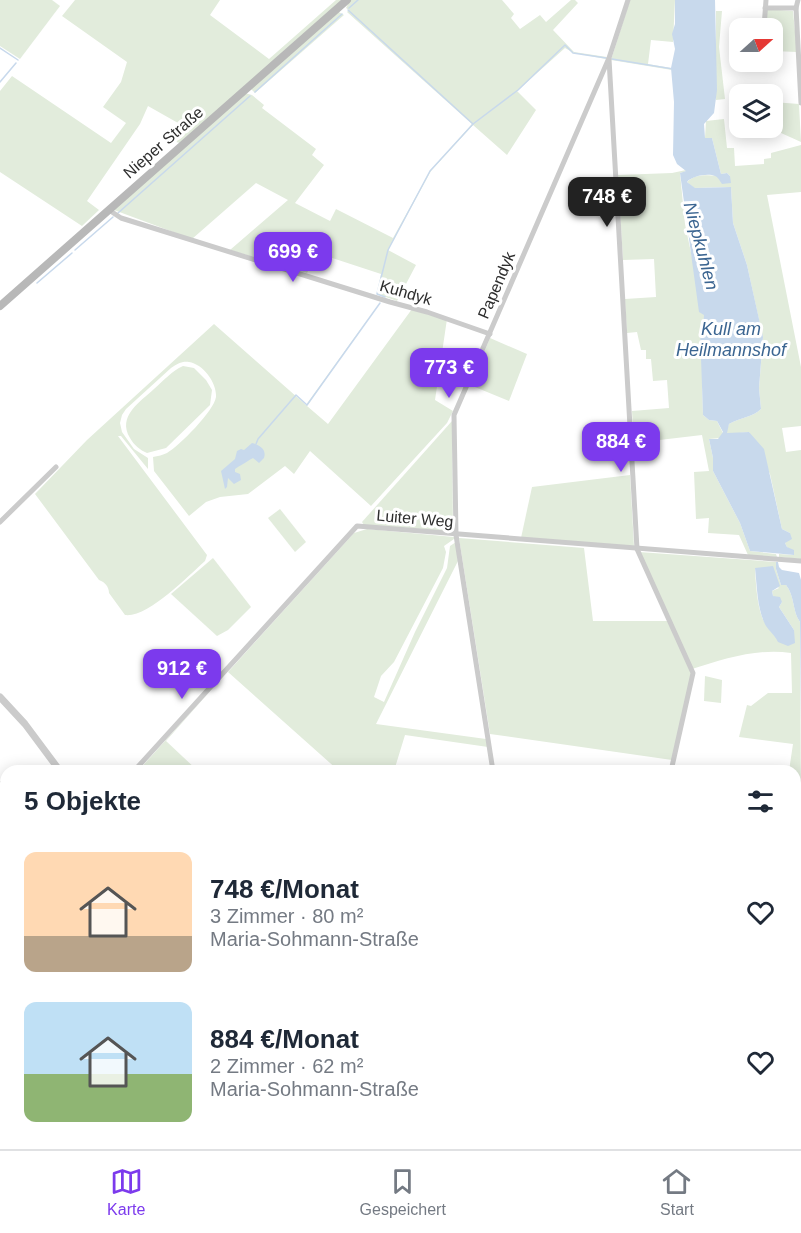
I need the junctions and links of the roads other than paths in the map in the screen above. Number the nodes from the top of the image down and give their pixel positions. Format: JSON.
{"nodes":[{"id":1,"x":347,"y":0,"type":"edge"},
{"id":2,"x":627,"y":0,"type":"edge"},
{"id":3,"x":766,"y":0,"type":"edge"},
{"id":4,"x":798,"y":0,"type":"edge"},
{"id":5,"x":765,"y":8,"type":"junction"},
{"id":6,"x":796,"y":9,"type":"junction"},
{"id":7,"x":764,"y":18,"type":"edge"},
{"id":8,"x":609,"y":57,"type":"junction"},
{"id":9,"x":801,"y":103,"type":"edge"},
{"id":10,"x":109,"y":210,"type":"junction"},
{"id":11,"x":0,"y":306,"type":"edge"},
{"id":12,"x":490,"y":334,"type":"junction"},
{"id":13,"x":56,"y":467,"type":"dead end"},
{"id":14,"x":0,"y":522,"type":"edge"},
{"id":15,"x":456,"y":535,"type":"junction"},
{"id":16,"x":637,"y":549,"type":"junction"},
{"id":17,"x":801,"y":561,"type":"edge"},
{"id":18,"x":0,"y":697,"type":"edge"},
{"id":19,"x":56,"y":765,"type":"edge"},
{"id":20,"x":139,"y":765,"type":"edge"},
{"id":21,"x":492,"y":765,"type":"edge"},
{"id":22,"x":672,"y":765,"type":"edge"}],
"edges":[{"from":1,"to":10,"type":"main road","name":"Nieper Straße"},
{"from":2,"to":8,"type":"street","name":"Papendyk"},
{"from":3,"to":5,"type":"street"},
{"from":4,"to":6,"type":"street"},
{"from":5,"to":6,"type":"street"},
{"from":5,"to":7,"type":"street"},
{"from":6,"to":9,"type":"street"},
{"from":8,"to":12,"type":"street","name":"Papendyk"},
{"from":8,"to":16,"type":"street"},
{"from":10,"to":11,"type":"main road","name":"Nieper Straße"},
{"from":10,"to":12,"type":"street","name":"Kuhdyk"},
{"from":12,"to":15,"type":"street","name":"Papendyk"},
{"from":13,"to":14,"type":"street"},
{"from":15,"to":16,"type":"street","name":"Luiter Weg"},
{"from":15,"to":20,"type":"street","name":"Luiter Weg"},
{"from":15,"to":21,"type":"street","name":"Papendyk"},
{"from":16,"to":17,"type":"street","name":"Luiter Weg"},
{"from":16,"to":22,"type":"street"},
{"from":18,"to":19,"type":"street"}]}
